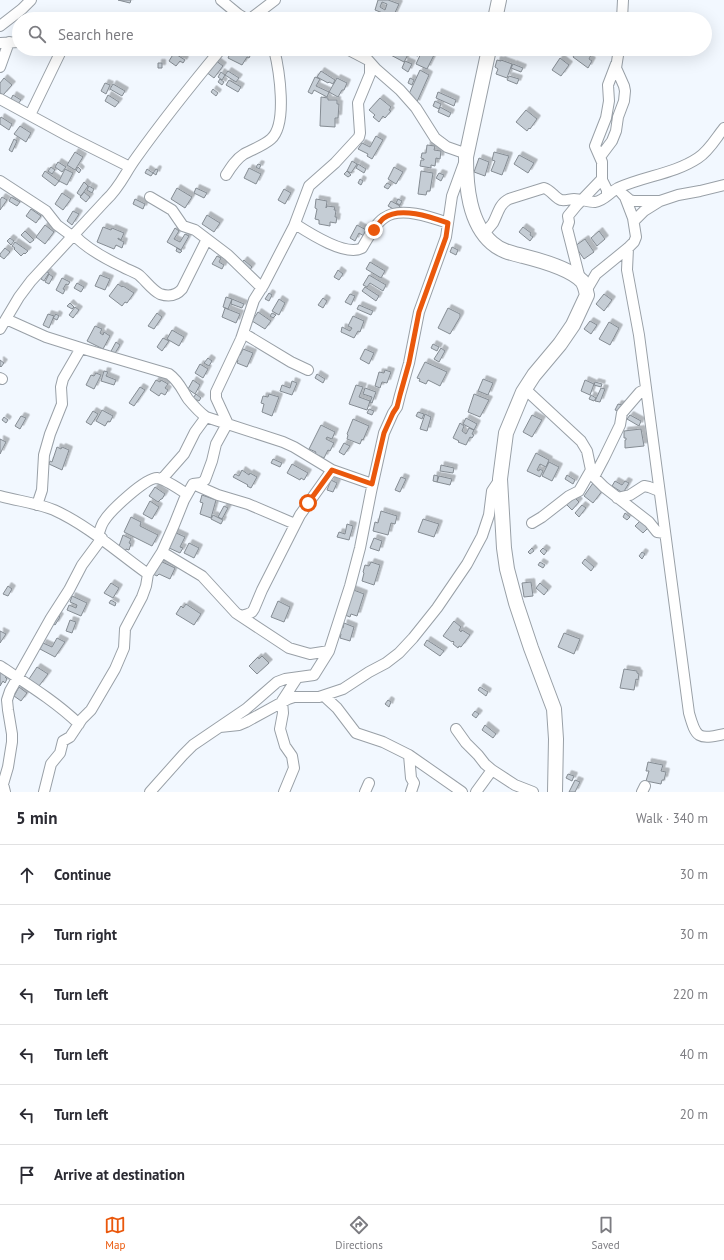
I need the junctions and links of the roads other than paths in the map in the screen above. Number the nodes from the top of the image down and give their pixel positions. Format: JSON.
{"nodes":[{"id":1,"x":31,"y":0,"type":"edge"},
{"id":2,"x":221,"y":0,"type":"edge"},
{"id":3,"x":275,"y":0,"type":"edge"},
{"id":4,"x":499,"y":0,"type":"edge"},
{"id":5,"x":623,"y":0,"type":"edge"},
{"id":6,"x":18,"y":12,"type":"edge"},
{"id":7,"x":236,"y":12,"type":"edge"},
{"id":8,"x":259,"y":12,"type":"edge"},
{"id":9,"x":496,"y":12,"type":"edge"},
{"id":10,"x":622,"y":12,"type":"edge"},
{"id":11,"x":12,"y":17,"type":"edge"},
{"id":12,"x":0,"y":26,"type":"edge"},
{"id":13,"x":9,"y":42,"type":"edge"},
{"id":14,"x":59,"y":56,"type":"edge"},
{"id":15,"x":215,"y":56,"type":"edge"},
{"id":16,"x":276,"y":56,"type":"edge"},
{"id":17,"x":362,"y":56,"type":"edge"},
{"id":18,"x":488,"y":56,"type":"edge"},
{"id":19,"x":618,"y":56,"type":"edge"},
{"id":20,"x":370,"y":63,"type":"junction"},
{"id":21,"x":616,"y":64,"type":"junction"},
{"id":22,"x":0,"y":67,"type":"edge"},
{"id":23,"x":0,"y":99,"type":"edge"},
{"id":24,"x":30,"y":115,"type":"junction"},
{"id":25,"x":724,"y":128,"type":"edge"},
{"id":26,"x":467,"y":155,"type":"junction"},
{"id":27,"x":600,"y":157,"type":"junction"},
{"id":28,"x":130,"y":167,"type":"junction"},
{"id":29,"x":226,"y":175,"type":"dead end"},
{"id":30,"x":602,"y":179,"type":"junction"},
{"id":31,"x":0,"y":181,"type":"edge"},
{"id":32,"x":724,"y":185,"type":"edge"},
{"id":33,"x":621,"y":192,"type":"junction"},
{"id":34,"x":607,"y":196,"type":"junction"},
{"id":35,"x":150,"y":197,"type":"dead end"},
{"id":36,"x":661,"y":200,"type":"junction"},
{"id":37,"x":582,"y":201,"type":"junction"},
{"id":38,"x":634,"y":221,"type":"junction"},
{"id":39,"x":448,"y":223,"type":"junction"},
{"id":40,"x":294,"y":224,"type":"junction"},
{"id":41,"x":484,"y":233,"type":"junction"},
{"id":42,"x":73,"y":236,"type":"junction"},
{"id":43,"x":207,"y":240,"type":"junction"},
{"id":44,"x":628,"y":248,"type":"junction"},
{"id":45,"x":583,"y":285,"type":"junction"},
{"id":46,"x":262,"y":288,"type":"junction"},
{"id":47,"x":6,"y":319,"type":"junction"},
{"id":48,"x":0,"y":329,"type":"edge"},
{"id":49,"x":243,"y":333,"type":"junction"},
{"id":50,"x":81,"y":348,"type":"junction"},
{"id":51,"x":308,"y":370,"type":"dead end"},
{"id":52,"x":525,"y":389,"type":"junction"},
{"id":53,"x":646,"y":389,"type":"junction"},
{"id":54,"x":206,"y":417,"type":"junction"},
{"id":55,"x":227,"y":424,"type":"junction"},
{"id":56,"x":332,"y":470,"type":"junction"},
{"id":57,"x":592,"y":473,"type":"junction"},
{"id":58,"x":162,"y":479,"type":"junction"},
{"id":59,"x":500,"y":479,"type":"junction"},
{"id":60,"x":194,"y":484,"type":"junction"},
{"id":61,"x":372,"y":484,"type":"junction"},
{"id":62,"x":659,"y":491,"type":"junction"},
{"id":63,"x":187,"y":494,"type":"junction"},
{"id":64,"x":0,"y":496,"type":"edge"},
{"id":65,"x":617,"y":498,"type":"junction"},
{"id":66,"x":37,"y":505,"type":"junction"},
{"id":67,"x":532,"y":523,"type":"dead end"},
{"id":68,"x":295,"y":524,"type":"junction"},
{"id":69,"x":665,"y":533,"type":"junction"},
{"id":70,"x":100,"y":537,"type":"junction"},
{"id":71,"x":162,"y":552,"type":"junction"},
{"id":72,"x":148,"y":574,"type":"junction"},
{"id":73,"x":241,"y":616,"type":"junction"},
{"id":74,"x":328,"y":651,"type":"junction"},
{"id":75,"x":0,"y":666,"type":"edge"},
{"id":76,"x":18,"y":678,"type":"junction"},
{"id":77,"x":297,"y":678,"type":"junction"},
{"id":78,"x":324,"y":696,"type":"junction"},
{"id":79,"x":282,"y":701,"type":"junction"},
{"id":80,"x":79,"y":724,"type":"junction"},
{"id":81,"x":220,"y":726,"type":"junction"},
{"id":82,"x":456,"y":729,"type":"dead end"},
{"id":83,"x":724,"y":734,"type":"edge"},
{"id":84,"x":409,"y":755,"type":"junction"},
{"id":85,"x":492,"y":770,"type":"junction"},
{"id":86,"x":5,"y":792,"type":"edge"},
{"id":87,"x":44,"y":792,"type":"edge"},
{"id":88,"x":150,"y":792,"type":"edge"},
{"id":89,"x":284,"y":792,"type":"edge"},
{"id":90,"x":411,"y":792,"type":"edge"},
{"id":91,"x":462,"y":792,"type":"edge"},
{"id":92,"x":476,"y":792,"type":"edge"},
{"id":93,"x":533,"y":792,"type":"edge"},
{"id":94,"x":555,"y":792,"type":"edge"}],
"edges":[{"from":1,"to":6,"type":"street"},
{"from":2,"to":7,"type":"street"},
{"from":3,"to":8,"type":"street"},
{"from":4,"to":9,"type":"street"},
{"from":5,"to":10,"type":"street"},
{"from":11,"to":12,"type":"street"},
{"from":13,"to":22,"type":"street"},
{"from":14,"to":24,"type":"street"},
{"from":15,"to":28,"type":"street"},
{"from":16,"to":29,"type":"street"},
{"from":17,"to":20,"type":"street"},
{"from":18,"to":26,"type":"street"},
{"from":19,"to":21,"type":"street"},
{"from":20,"to":26,"type":"street"},
{"from":20,"to":40,"type":"street"},
{"from":21,"to":27,"type":"street"},
{"from":21,"to":27,"type":"street"},
{"from":23,"to":24,"type":"street"},
{"from":24,"to":28,"type":"street"},
{"from":25,"to":33,"type":"street"},
{"from":26,"to":39,"type":"street"},
{"from":26,"to":41,"type":"street"},
{"from":27,"to":30,"type":"street"},
{"from":28,"to":42,"type":"street"},
{"from":30,"to":34,"type":"street"},
{"from":30,"to":37,"type":"street"},
{"from":31,"to":42,"type":"street"},
{"from":32,"to":36,"type":"street"},
{"from":33,"to":34,"type":"street"},
{"from":33,"to":36,"type":"street"},
{"from":33,"to":38,"type":"street"},
{"from":34,"to":37,"type":"street"},
{"from":35,"to":43,"type":"street"},
{"from":36,"to":38,"type":"street"},
{"from":37,"to":41,"type":"street"},
{"from":37,"to":45,"type":"street"},
{"from":38,"to":44,"type":"street"},
{"from":39,"to":40,"type":"street"},
{"from":39,"to":61,"type":"street"},
{"from":40,"to":46,"type":"street"},
{"from":41,"to":45,"type":"street"},
{"from":42,"to":43,"type":"street"},
{"from":42,"to":47,"type":"street"},
{"from":43,"to":46,"type":"street"},
{"from":44,"to":45,"type":"street"},
{"from":44,"to":53,"type":"street"},
{"from":45,"to":52,"type":"street"},
{"from":46,"to":49,"type":"street"},
{"from":47,"to":48,"type":"street"},
{"from":47,"to":50,"type":"street"},
{"from":49,"to":51,"type":"street"},
{"from":49,"to":55,"type":"street"},
{"from":50,"to":54,"type":"street"},
{"from":50,"to":66,"type":"street"},
{"from":52,"to":57,"type":"street"},
{"from":52,"to":59,"type":"street"},
{"from":53,"to":57,"type":"street"},
{"from":53,"to":62,"type":"street"},
{"from":54,"to":55,"type":"street"},
{"from":54,"to":58,"type":"street"},
{"from":55,"to":56,"type":"street"},
{"from":55,"to":60,"type":"street"},
{"from":56,"to":61,"type":"street"},
{"from":56,"to":68,"type":"street"},
{"from":57,"to":65,"type":"street"},
{"from":57,"to":67,"type":"street"},
{"from":58,"to":63,"type":"street"},
{"from":58,"to":70,"type":"street"},
{"from":59,"to":78,"type":"street"},
{"from":59,"to":94,"type":"street"},
{"from":60,"to":63,"type":"street"},
{"from":60,"to":68,"type":"street"},
{"from":61,"to":74,"type":"street"},
{"from":62,"to":65,"type":"street"},
{"from":62,"to":69,"type":"street"},
{"from":63,"to":71,"type":"street"},
{"from":64,"to":66,"type":"street"},
{"from":65,"to":69,"type":"street"},
{"from":66,"to":70,"type":"street"},
{"from":68,"to":73,"type":"street"},
{"from":69,"to":83,"type":"street"},
{"from":70,"to":72,"type":"street"},
{"from":70,"to":76,"type":"street"},
{"from":71,"to":72,"type":"street"},
{"from":71,"to":73,"type":"street"},
{"from":72,"to":80,"type":"street"},
{"from":73,"to":74,"type":"street"},
{"from":74,"to":77,"type":"street"},
{"from":75,"to":76,"type":"street"},
{"from":76,"to":80,"type":"street"},
{"from":76,"to":86,"type":"street"},
{"from":77,"to":79,"type":"street"},
{"from":77,"to":81,"type":"street"},
{"from":78,"to":79,"type":"street"},
{"from":78,"to":84,"type":"street"},
{"from":79,"to":81,"type":"street"},
{"from":79,"to":89,"type":"street"},
{"from":80,"to":87,"type":"street"},
{"from":81,"to":88,"type":"street"},
{"from":82,"to":85,"type":"street"},
{"from":84,"to":90,"type":"street"},
{"from":84,"to":91,"type":"street"},
{"from":85,"to":92,"type":"street"},
{"from":85,"to":93,"type":"street"}]}
